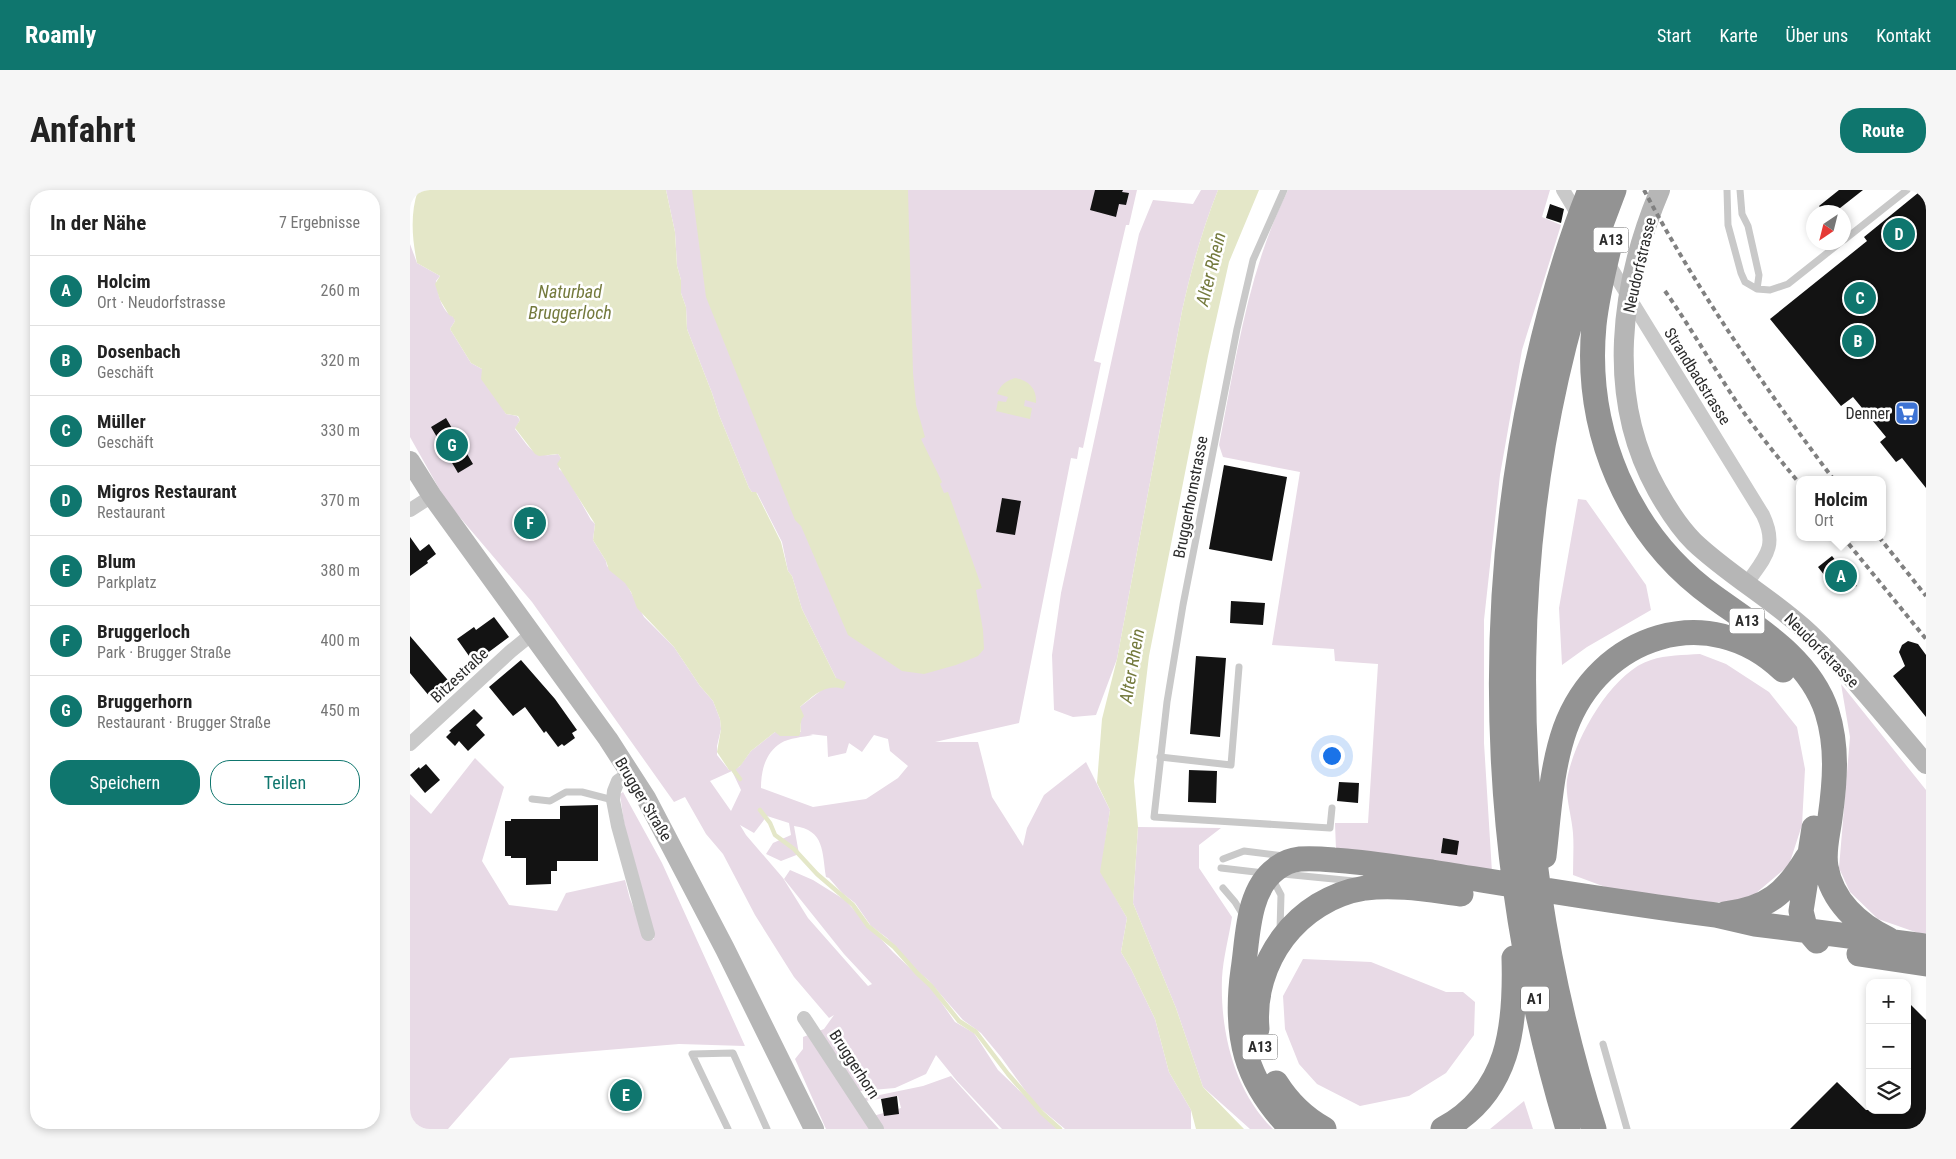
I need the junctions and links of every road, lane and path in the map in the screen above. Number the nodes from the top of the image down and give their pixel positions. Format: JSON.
{"nodes":[{"id":1,"x":1284,"y":190,"type":"edge"},
{"id":2,"x":1614,"y":190,"type":"edge"},
{"id":3,"x":1622,"y":190,"type":"edge"},
{"id":4,"x":1660,"y":190,"type":"edge"},
{"id":5,"x":1727,"y":190,"type":"edge"},
{"id":6,"x":1740,"y":190,"type":"edge"},
{"id":7,"x":1907,"y":190,"type":"edge"},
{"id":8,"x":1574,"y":193,"type":"edge"},
{"id":9,"x":1851,"y":234,"type":"edge"},
{"id":10,"x":1831,"y":250,"type":"edge"},
{"id":11,"x":1757,"y":289,"type":"junction"},
{"id":12,"x":410,"y":461,"type":"edge"},
{"id":13,"x":432,"y":496,"type":"junction"},
{"id":14,"x":410,"y":510,"type":"edge"},
{"id":15,"x":1747,"y":584,"type":"junction"},
{"id":16,"x":532,"y":634,"type":"junction"},
{"id":17,"x":1239,"y":667,"type":"dead end"},
{"id":18,"x":410,"y":744,"type":"edge"},
{"id":19,"x":1160,"y":756,"type":"junction"},
{"id":20,"x":1926,"y":764,"type":"edge"},
{"id":21,"x":630,"y":773,"type":"junction"},
{"id":22,"x":532,"y":799,"type":"dead end"},
{"id":23,"x":613,"y":800,"type":"junction"},
{"id":24,"x":1332,"y":808,"type":"dead end"},
{"id":25,"x":1808,"y":855,"type":"junction"},
{"id":26,"x":1223,"y":859,"type":"dead end"},
{"id":27,"x":1309,"y":859,"type":"junction"},
{"id":28,"x":1221,"y":868,"type":"dead end"},
{"id":29,"x":1512,"y":868,"type":"junction"},
{"id":30,"x":1269,"y":874,"type":"junction"},
{"id":31,"x":1406,"y":887,"type":"junction"},
{"id":32,"x":1472,"y":887,"type":"junction"},
{"id":33,"x":1223,"y":888,"type":"dead end"},
{"id":34,"x":1539,"y":901,"type":"junction"},
{"id":35,"x":1588,"y":904,"type":"junction"},
{"id":36,"x":1716,"y":916,"type":"junction"},
{"id":37,"x":1249,"y":925,"type":"junction"},
{"id":38,"x":648,"y":934,"type":"dead end"},
{"id":39,"x":1799,"y":939,"type":"junction"},
{"id":40,"x":1897,"y":942,"type":"junction"},
{"id":41,"x":1277,"y":945,"type":"junction"},
{"id":42,"x":1926,"y":946,"type":"edge"},
{"id":43,"x":1926,"y":964,"type":"edge"},
{"id":44,"x":804,"y":1018,"type":"dead end"},
{"id":45,"x":1603,"y":1044,"type":"dead end"},
{"id":46,"x":728,"y":1129,"type":"edge"},
{"id":47,"x":767,"y":1129,"type":"edge"},
{"id":48,"x":814,"y":1129,"type":"edge"},
{"id":49,"x":877,"y":1129,"type":"edge"},
{"id":50,"x":1292,"y":1129,"type":"edge"},
{"id":51,"x":1324,"y":1129,"type":"edge"},
{"id":52,"x":1443,"y":1129,"type":"edge"},
{"id":53,"x":1568,"y":1129,"type":"edge"},
{"id":54,"x":1594,"y":1129,"type":"edge"},
{"id":55,"x":1627,"y":1129,"type":"edge"}],
"edges":[{"from":1,"to":19,"type":"lane","name":"Bruggerhornstrasse"},
{"from":2,"to":34,"type":"highway","number":"A13"},
{"from":3,"to":40,"type":"highway","number":"A13"},
{"from":4,"to":15,"type":"main road","name":"Neudorfstrasse"},
{"from":5,"to":11,"type":"lane"},
{"from":6,"to":11,"type":"lane"},
{"from":7,"to":9,"type":"lane"},
{"from":8,"to":15,"type":"street","name":"Strandbadstrasse"},
{"from":8,"to":29,"type":"highway","number":"A13"},
{"from":10,"to":11,"type":"lane"},
{"from":12,"to":13,"type":"main road","name":"Brugger Straße"},
{"from":13,"to":14,"type":"street"},
{"from":13,"to":16,"type":"main road","name":"Brugger Straße"},
{"from":15,"to":20,"type":"main road","name":"Neudorfstrasse"},
{"from":16,"to":18,"type":"street","name":"Bitzestraße"},
{"from":16,"to":21,"type":"main road","name":"Brugger Straße"},
{"from":17,"to":19,"type":"lane"},
{"from":19,"to":24,"type":"lane","name":"Bruggerhornstrasse"},
{"from":21,"to":23,"type":"street"},
{"from":21,"to":48,"type":"main road","name":"Brugger Straße"},
{"from":22,"to":23,"type":"lane"},
{"from":23,"to":38,"type":"street"},
{"from":25,"to":34,"type":"highway","number":"A1"},
{"from":25,"to":36,"type":"highway","number":"A1"},
{"from":25,"to":39,"type":"highway","number":"A1"},
{"from":26,"to":27,"type":"lane"},
{"from":27,"to":30,"type":"highway"},
{"from":27,"to":32,"type":"highway"},
{"from":28,"to":30,"type":"lane"},
{"from":29,"to":52,"type":"highway","number":"A13"},
{"from":29,"to":53,"type":"highway","number":"A1"},
{"from":30,"to":31,"type":"lane"},
{"from":30,"to":37,"type":"highway"},
{"from":30,"to":41,"type":"lane"},
{"from":31,"to":32,"type":"highway","number":"A13"},
{"from":31,"to":41,"type":"highway","number":"A13"},
{"from":32,"to":35,"type":"highway","number":"A13"},
{"from":33,"to":37,"type":"lane"},
{"from":34,"to":54,"type":"highway","number":"A1"},
{"from":35,"to":36,"type":"highway","number":"A1"},
{"from":35,"to":39,"type":"highway","number":"A1"},
{"from":36,"to":39,"type":"highway","number":"A1"},
{"from":37,"to":50,"type":"highway"},
{"from":39,"to":40,"type":"highway","number":"A1"},
{"from":39,"to":43,"type":"highway"},
{"from":40,"to":42,"type":"highway","number":"A1"},
{"from":41,"to":51,"type":"highway","number":"A13"},
{"from":44,"to":49,"type":"street","name":"Bruggerhorn"},
{"from":45,"to":55,"type":"lane"},
{"from":46,"to":47,"type":"lane"}]}
